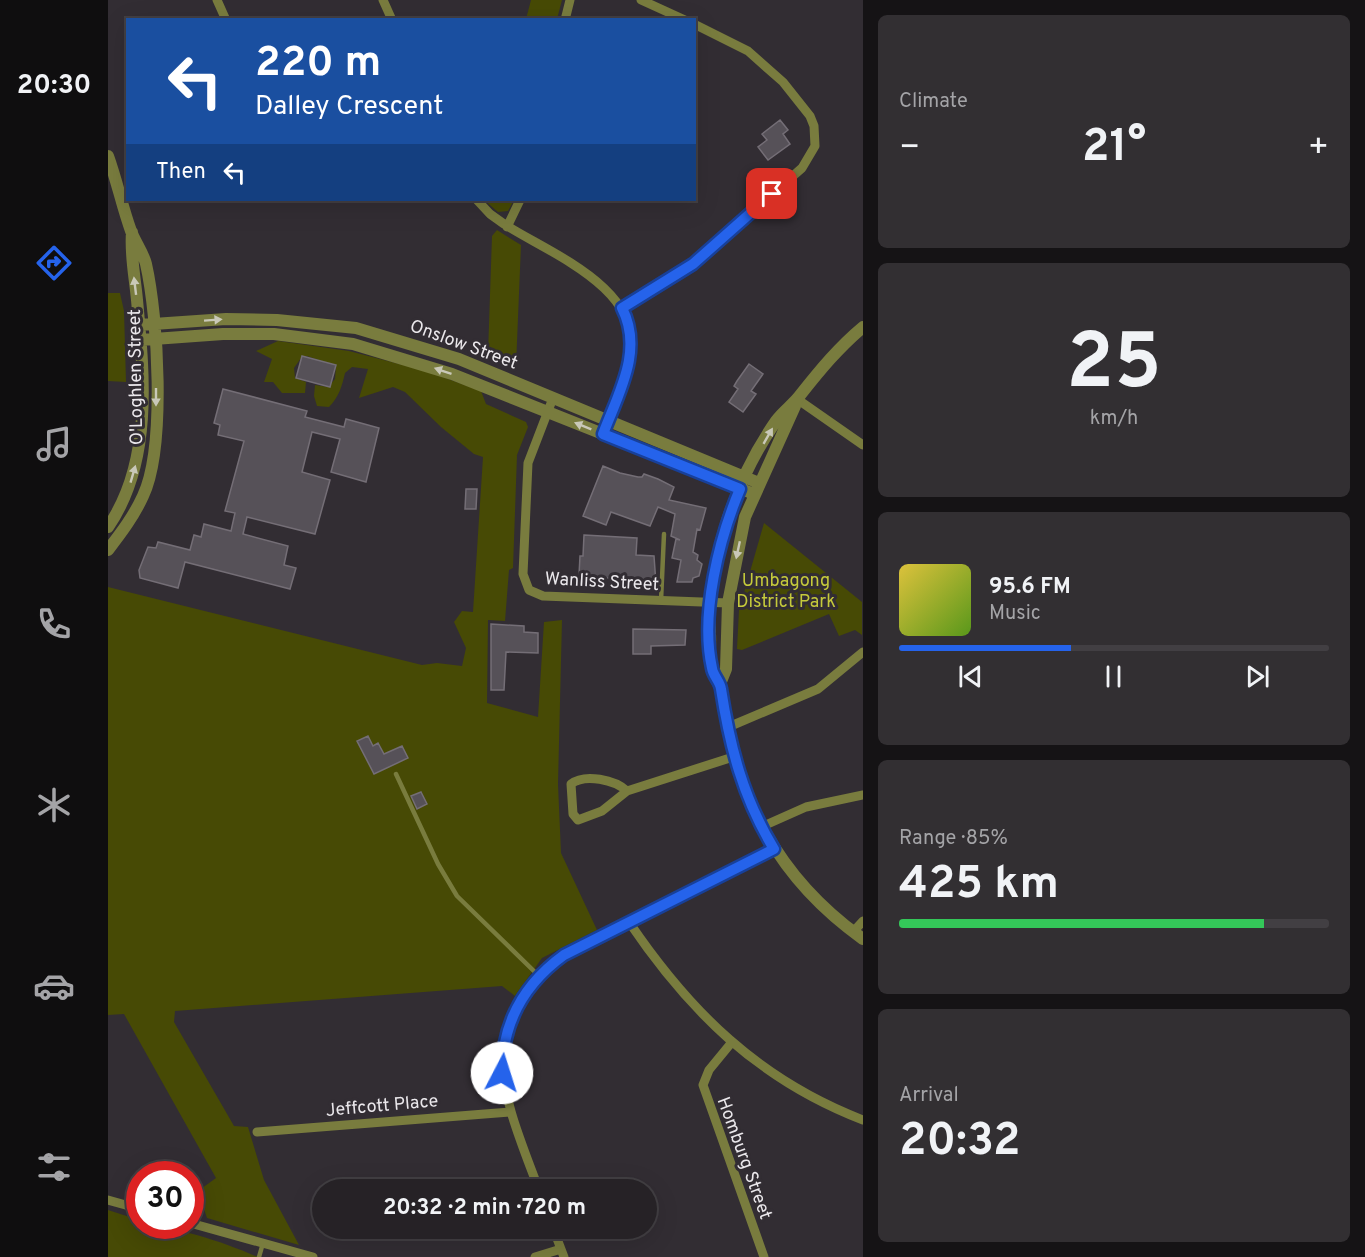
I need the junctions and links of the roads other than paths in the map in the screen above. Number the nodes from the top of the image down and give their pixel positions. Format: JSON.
{"nodes":[{"id":1,"x":217,"y":0,"type":"edge"},
{"id":2,"x":383,"y":0,"type":"edge"},
{"id":3,"x":570,"y":0,"type":"edge"},
{"id":4,"x":641,"y":0,"type":"edge"},
{"id":5,"x":225,"y":18,"type":"edge"},
{"id":6,"x":391,"y":18,"type":"edge"},
{"id":7,"x":566,"y":18,"type":"edge"},
{"id":8,"x":681,"y":18,"type":"edge"},
{"id":9,"x":696,"y":25,"type":"edge"},
{"id":10,"x":108,"y":156,"type":"edge"},
{"id":11,"x":478,"y":201,"type":"edge"},
{"id":12,"x":520,"y":201,"type":"edge"},
{"id":13,"x":507,"y":227,"type":"junction"},
{"id":14,"x":132,"y":232,"type":"junction"},
{"id":15,"x":622,"y":308,"type":"junction"},
{"id":16,"x":155,"y":324,"type":"junction"},
{"id":17,"x":139,"y":325,"type":"junction"},
{"id":18,"x":862,"y":327,"type":"edge"},
{"id":19,"x":356,"y":328,"type":"junction"},
{"id":20,"x":156,"y":339,"type":"junction"},
{"id":21,"x":140,"y":340,"type":"junction"},
{"id":22,"x":353,"y":344,"type":"junction"},
{"id":23,"x":553,"y":398,"type":"junction"},
{"id":24,"x":797,"y":399,"type":"junction"},
{"id":25,"x":547,"y":412,"type":"junction"},
{"id":26,"x":608,"y":421,"type":"junction"},
{"id":27,"x":603,"y":434,"type":"junction"},
{"id":28,"x":862,"y":445,"type":"edge"},
{"id":29,"x":673,"y":447,"type":"junction"},
{"id":30,"x":667,"y":460,"type":"junction"},
{"id":31,"x":743,"y":483,"type":"junction"},
{"id":32,"x":756,"y":489,"type":"junction"},
{"id":33,"x":108,"y":527,"type":"edge"},
{"id":34,"x":664,"y":534,"type":"dead end"},
{"id":35,"x":108,"y":550,"type":"edge"},
{"id":36,"x":661,"y":601,"type":"junction"},
{"id":37,"x":710,"y":603,"type":"junction"},
{"id":38,"x":728,"y":603,"type":"junction"},
{"id":39,"x":862,"y":652,"type":"edge"},
{"id":40,"x":720,"y":684,"type":"junction"},
{"id":41,"x":726,"y":728,"type":"junction"},
{"id":42,"x":733,"y":757,"type":"junction"},
{"id":43,"x":396,"y":774,"type":"dead end"},
{"id":44,"x":627,"y":791,"type":"junction"},
{"id":45,"x":862,"y":795,"type":"edge"},
{"id":46,"x":761,"y":826,"type":"junction"},
{"id":47,"x":774,"y":849,"type":"junction"},
{"id":48,"x":862,"y":921,"type":"edge"},
{"id":49,"x":629,"y":922,"type":"junction"},
{"id":50,"x":858,"y":935,"type":"edge"},
{"id":51,"x":538,"y":976,"type":"junction"},
{"id":52,"x":732,"y":1042,"type":"junction"},
{"id":53,"x":510,"y":1112,"type":"junction"},
{"id":54,"x":862,"y":1120,"type":"edge"},
{"id":55,"x":258,"y":1132,"type":"dead end"},
{"id":56,"x":535,"y":1179,"type":"edge"},
{"id":57,"x":108,"y":1200,"type":"edge"},
{"id":58,"x":126,"y":1205,"type":"edge"},
{"id":59,"x":204,"y":1227,"type":"edge"},
{"id":60,"x":263,"y":1243,"type":"junction"},
{"id":61,"x":562,"y":1253,"type":"edge"},
{"id":62,"x":259,"y":1257,"type":"edge"},
{"id":63,"x":314,"y":1257,"type":"edge"},
{"id":64,"x":536,"y":1257,"type":"edge"},
{"id":65,"x":764,"y":1257,"type":"edge"}],
"edges":[{"from":1,"to":5,"type":"street"},
{"from":2,"to":6,"type":"street"},
{"from":3,"to":7,"type":"street"},
{"from":4,"to":8,"type":"street"},
{"from":9,"to":15,"type":"street"},
{"from":10,"to":14,"type":"street","name":"O'Loghlen Street"},
{"from":11,"to":13,"type":"street"},
{"from":12,"to":13,"type":"street"},
{"from":13,"to":15,"type":"street"},
{"from":14,"to":16,"type":"street","name":"O'Loghlen Street"},
{"from":17,"to":14,"type":"street","name":"O'Loghlen Street","one_way":true},
{"from":15,"to":26,"type":"street"},
{"from":16,"to":17,"type":"street","name":"Onslow Street"},
{"from":16,"to":19,"type":"street","name":"Onslow Street","one_way":true},
{"from":16,"to":20,"type":"street","name":"O'Loghlen Street"},
{"from":17,"to":21,"type":"street","name":"O'Loghlen Street"},
{"from":18,"to":24,"type":"street"},
{"from":19,"to":22,"type":"street"},
{"from":19,"to":23,"type":"street","name":"Onslow Street"},
{"from":20,"to":21,"type":"street","name":"Onslow Street"},
{"from":20,"to":22,"type":"street","name":"Onslow Street"},
{"from":20,"to":35,"type":"street","name":"O'Loghlen Street","one_way":true},
{"from":33,"to":21,"type":"street","name":"O'Loghlen Street","one_way":true},
{"from":25,"to":22,"type":"street","name":"Onslow Street","one_way":true},
{"from":23,"to":25,"type":"street","name":"Wanliss Street"},
{"from":23,"to":26,"type":"street","name":"Onslow Street"},
{"from":24,"to":28,"type":"street"},
{"from":31,"to":24,"type":"street","one_way":true},
{"from":24,"to":32,"type":"street"},
{"from":27,"to":25,"type":"street","name":"Onslow Street","one_way":true},
{"from":25,"to":36,"type":"street","name":"Wanliss Street"},
{"from":26,"to":27,"type":"street"},
{"from":26,"to":29,"type":"street","name":"Onslow Street"},
{"from":27,"to":30,"type":"street","name":"Onslow Street"},
{"from":29,"to":30,"type":"street"},
{"from":29,"to":31,"type":"street","name":"Onslow Street"},
{"from":30,"to":31,"type":"street","name":"Onslow Street"},
{"from":31,"to":32,"type":"street","name":"Onslow Street"},
{"from":31,"to":37,"type":"street"},
{"from":32,"to":38,"type":"street","one_way":true},
{"from":34,"to":36,"type":"lane"},
{"from":36,"to":37,"type":"street","name":"Wanliss Street"},
{"from":37,"to":38,"type":"street","name":"Wanliss Street"},
{"from":37,"to":40,"type":"street"},
{"from":38,"to":40,"type":"street"},
{"from":39,"to":41,"type":"street"},
{"from":40,"to":41,"type":"street"},
{"from":41,"to":42,"type":"street"},
{"from":42,"to":44,"type":"street"},
{"from":42,"to":46,"type":"street"},
{"from":43,"to":51,"type":"lane"},
{"from":44,"to":44,"type":"street"},
{"from":45,"to":46,"type":"street"},
{"from":46,"to":47,"type":"street"},
{"from":47,"to":49,"type":"street"},
{"from":47,"to":50,"type":"street"},
{"from":48,"to":50,"type":"street"},
{"from":49,"to":51,"type":"street"},
{"from":49,"to":52,"type":"street"},
{"from":51,"to":53,"type":"street"},
{"from":52,"to":54,"type":"street"},
{"from":52,"to":65,"type":"street","name":"Homburg Street"},
{"from":53,"to":55,"type":"street","name":"Jeffcott Place"},
{"from":53,"to":56,"type":"street"},
{"from":57,"to":58,"type":"street"},
{"from":59,"to":60,"type":"street"},
{"from":60,"to":62,"type":"lane"},
{"from":60,"to":63,"type":"street"},
{"from":61,"to":64,"type":"street"}]}
